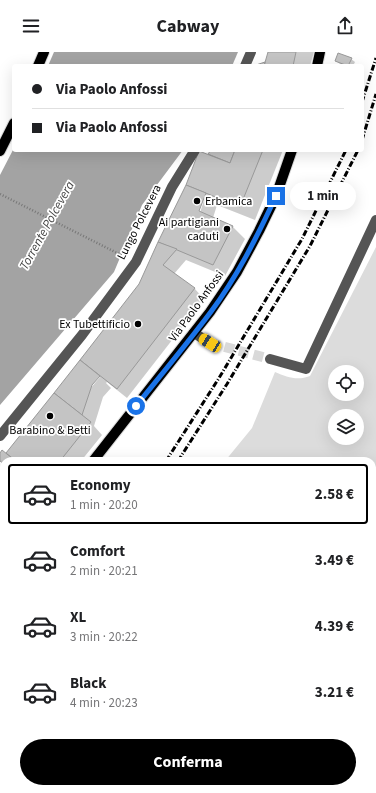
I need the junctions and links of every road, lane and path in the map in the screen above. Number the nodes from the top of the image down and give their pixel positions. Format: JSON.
{"nodes":[{"id":1,"x":44,"y":52,"type":"edge"},
{"id":2,"x":251,"y":52,"type":"edge"},
{"id":3,"x":320,"y":52,"type":"edge"},
{"id":4,"x":39,"y":64,"type":"edge"},
{"id":5,"x":246,"y":64,"type":"edge"},
{"id":6,"x":317,"y":64,"type":"edge"},
{"id":7,"x":12,"y":127,"type":"edge"},
{"id":8,"x":0,"y":151,"type":"edge"},
{"id":9,"x":194,"y":152,"type":"edge"},
{"id":10,"x":291,"y":152,"type":"edge"},
{"id":11,"x":0,"y":194,"type":"edge"},
{"id":12,"x":376,"y":220,"type":"edge"},
{"id":13,"x":136,"y":262,"type":"junction"},
{"id":14,"x":194,"y":333,"type":"junction"},
{"id":15,"x":210,"y":343,"type":"tunnel mouth"},
{"id":16,"x":270,"y":359,"type":"tunnel mouth"},
{"id":17,"x":0,"y":436,"type":"edge"},
{"id":18,"x":96,"y":457,"type":"edge"}],
"edges":[{"from":1,"to":4,"type":"main road"},
{"from":2,"to":5,"type":"street"},
{"from":3,"to":6,"type":"main road"},
{"from":7,"to":8,"type":"main road"},
{"from":9,"to":13,"type":"street","name":"Lungo Polcevera"},
{"from":10,"to":14,"type":"main road","name":"Via Paolo Anfossi"},
{"from":11,"to":13,"type":"path"},
{"from":12,"to":16,"type":"street"},
{"from":13,"to":17,"type":"street","name":"Lungo Polcevera"},
{"from":14,"to":15,"type":"street"},
{"from":14,"to":18,"type":"main road","name":"Via Paolo Anfossi"}]}
